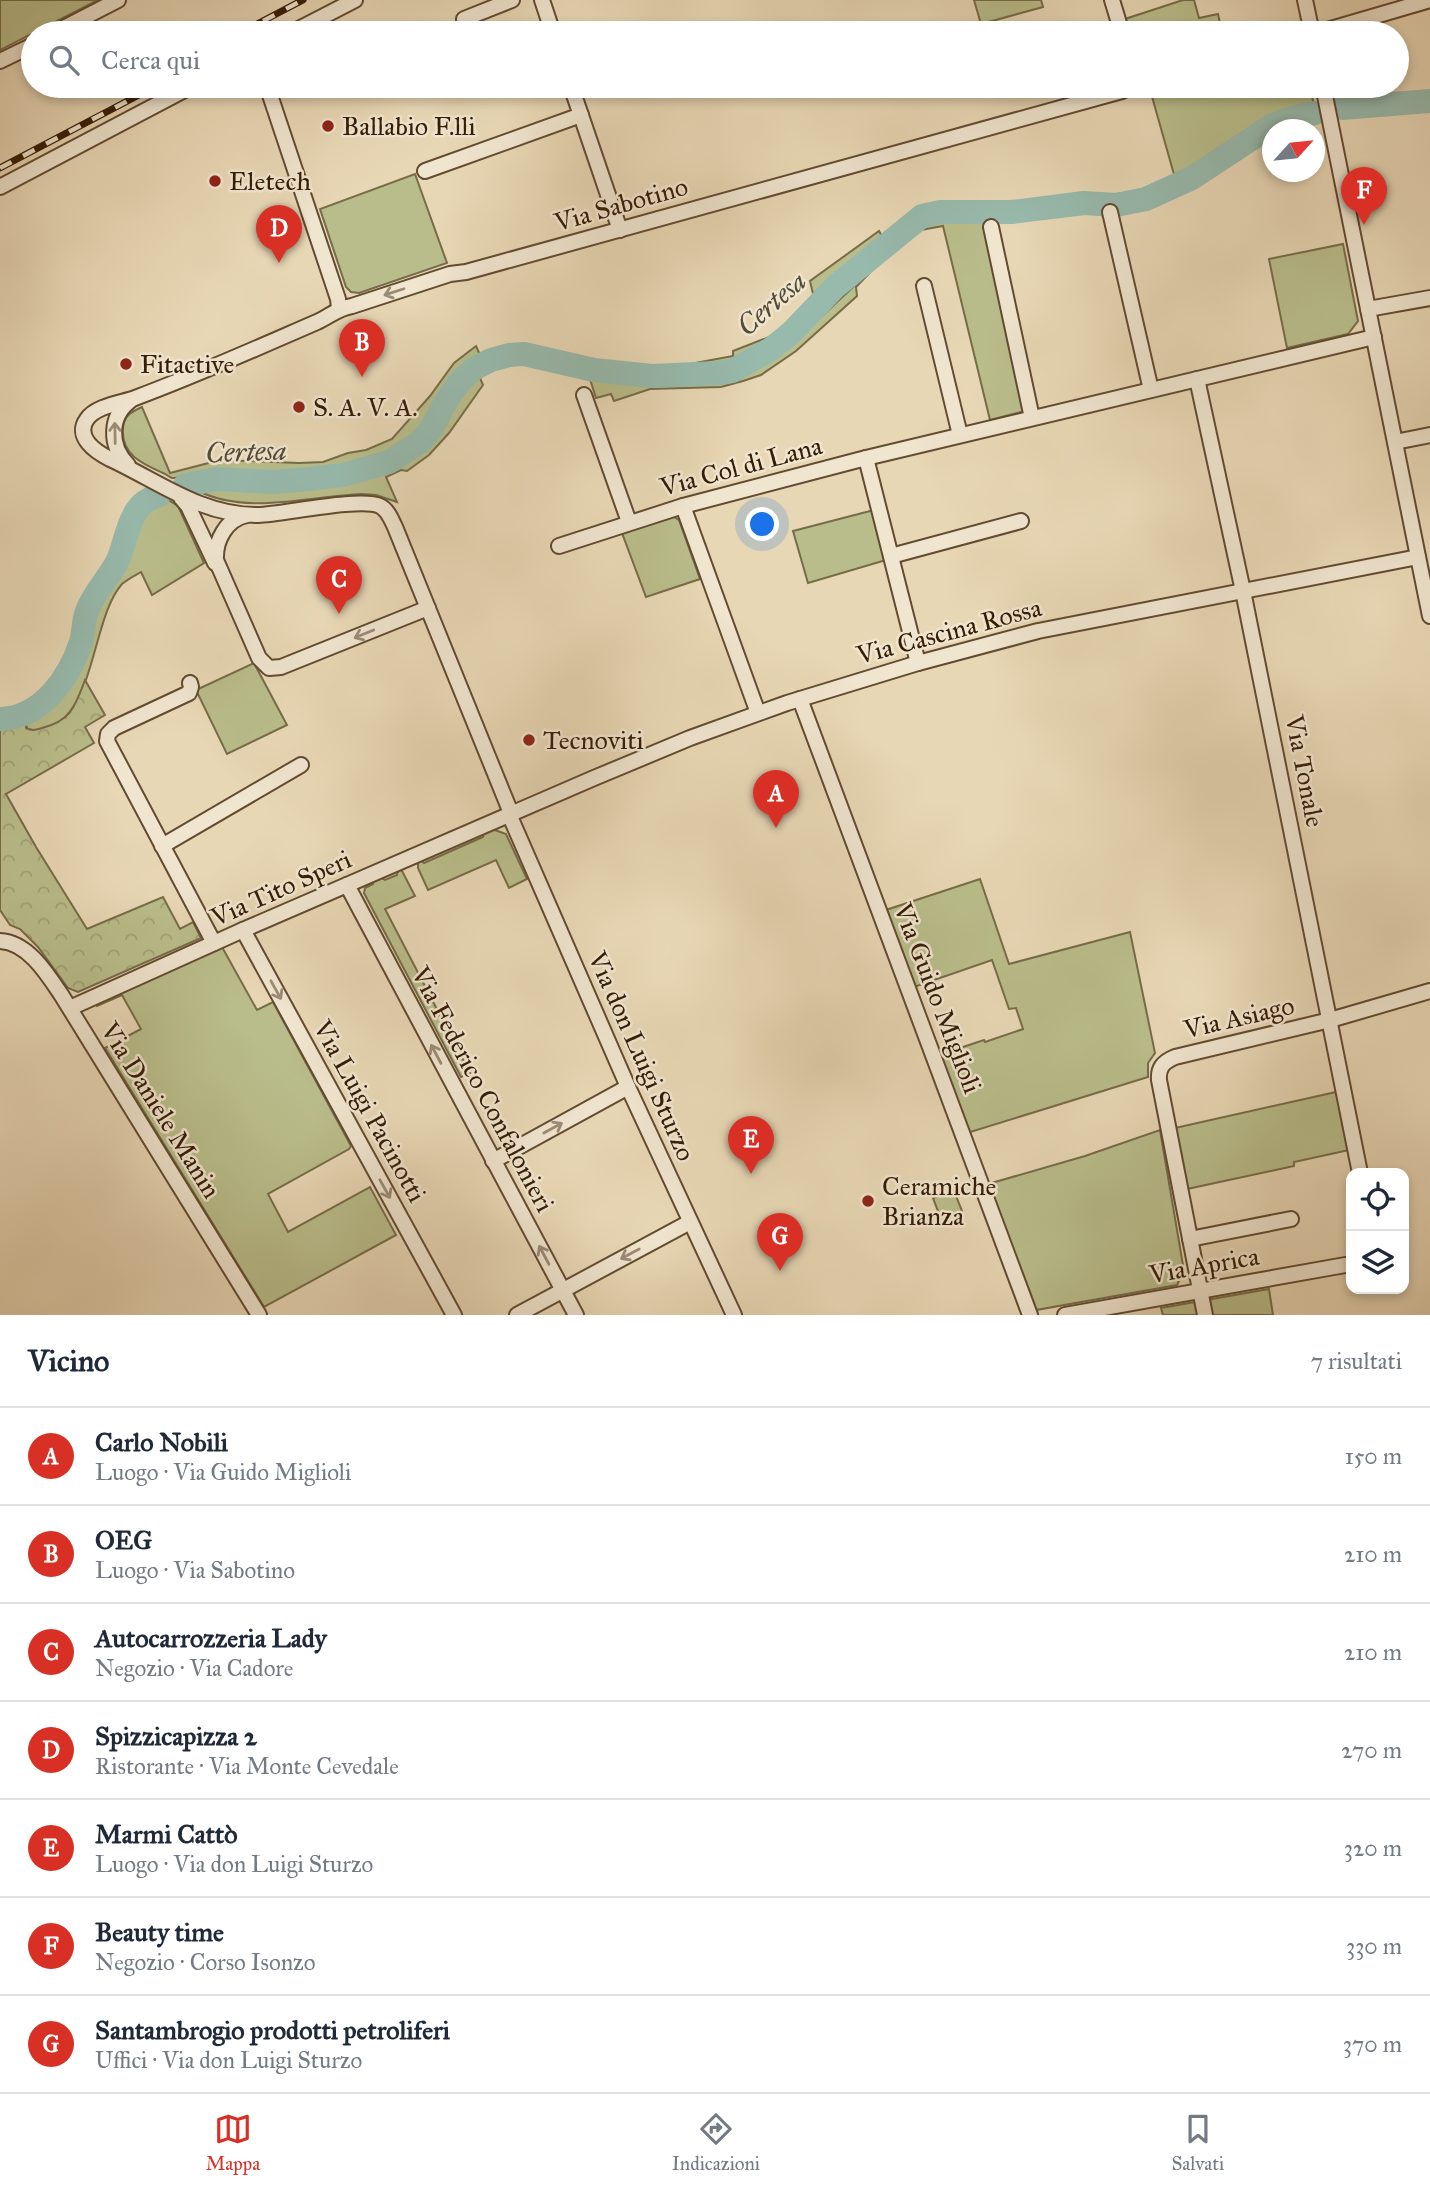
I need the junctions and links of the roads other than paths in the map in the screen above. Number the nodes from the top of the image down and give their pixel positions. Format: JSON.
{"nodes":[{"id":1,"x":118,"y":0,"type":"edge"},
{"id":2,"x":355,"y":0,"type":"edge"},
{"id":3,"x":512,"y":0,"type":"edge"},
{"id":4,"x":542,"y":0,"type":"edge"},
{"id":5,"x":1112,"y":0,"type":"edge"},
{"id":6,"x":1305,"y":0,"type":"edge"},
{"id":7,"x":1430,"y":0,"type":"edge"},
{"id":8,"x":464,"y":19,"type":"dead end"},
{"id":9,"x":77,"y":21,"type":"edge"},
{"id":10,"x":314,"y":21,"type":"edge"},
{"id":11,"x":549,"y":21,"type":"edge"},
{"id":12,"x":1115,"y":21,"type":"edge"},
{"id":13,"x":1311,"y":21,"type":"edge"},
{"id":14,"x":1357,"y":21,"type":"edge"},
{"id":15,"x":21,"y":50,"type":"edge"},
{"id":16,"x":0,"y":61,"type":"edge"},
{"id":17,"x":169,"y":98,"type":"edge"},
{"id":18,"x":271,"y":98,"type":"edge"},
{"id":19,"x":575,"y":98,"type":"edge"},
{"id":20,"x":1097,"y":98,"type":"edge"},
{"id":21,"x":1325,"y":98,"type":"edge"},
{"id":22,"x":581,"y":115,"type":"junction"},
{"id":23,"x":425,"y":171,"type":"dead end"},
{"id":24,"x":0,"y":187,"type":"edge"},
{"id":25,"x":1110,"y":212,"type":"dead end"},
{"id":26,"x":991,"y":227,"type":"dead end"},
{"id":27,"x":620,"y":230,"type":"junction"},
{"id":28,"x":925,"y":286,"type":"dead end"},
{"id":29,"x":1430,"y":298,"type":"edge"},
{"id":30,"x":339,"y":308,"type":"junction"},
{"id":31,"x":1368,"y":309,"type":"junction"},
{"id":32,"x":1374,"y":337,"type":"junction"},
{"id":33,"x":1197,"y":379,"type":"junction"},
{"id":34,"x":1150,"y":390,"type":"junction"},
{"id":35,"x":584,"y":395,"type":"dead end"},
{"id":36,"x":135,"y":398,"type":"junction"},
{"id":37,"x":1032,"y":418,"type":"junction"},
{"id":38,"x":960,"y":435,"type":"junction"},
{"id":39,"x":1430,"y":435,"type":"edge"},
{"id":40,"x":1395,"y":442,"type":"junction"},
{"id":41,"x":866,"y":458,"type":"junction"},
{"id":42,"x":134,"y":470,"type":"junction"},
{"id":43,"x":184,"y":499,"type":"junction"},
{"id":44,"x":683,"y":506,"type":"junction"},
{"id":45,"x":249,"y":514,"type":"junction"},
{"id":46,"x":1021,"y":521,"type":"dead end"},
{"id":47,"x":629,"y":522,"type":"junction"},
{"id":48,"x":559,"y":546,"type":"dead end"},
{"id":49,"x":891,"y":556,"type":"junction"},
{"id":50,"x":1418,"y":557,"type":"junction"},
{"id":51,"x":219,"y":571,"type":"junction"},
{"id":52,"x":1243,"y":591,"type":"junction"},
{"id":53,"x":428,"y":608,"type":"junction"},
{"id":54,"x":1430,"y":616,"type":"edge"},
{"id":55,"x":918,"y":663,"type":"junction"},
{"id":56,"x":190,"y":683,"type":"dead end"},
{"id":57,"x":800,"y":699,"type":"junction"},
{"id":58,"x":758,"y":713,"type":"junction"},
{"id":59,"x":301,"y":765,"type":"dead end"},
{"id":60,"x":510,"y":814,"type":"junction"},
{"id":61,"x":162,"y":845,"type":"junction"},
{"id":62,"x":347,"y":885,"type":"junction"},
{"id":63,"x":243,"y":930,"type":"junction"},
{"id":64,"x":5,"y":941,"type":"edge"},
{"id":65,"x":214,"y":943,"type":"junction"},
{"id":66,"x":1430,"y":991,"type":"edge"},
{"id":67,"x":70,"y":1008,"type":"junction"},
{"id":68,"x":1330,"y":1020,"type":"junction"},
{"id":69,"x":628,"y":1087,"type":"junction"},
{"id":70,"x":494,"y":1161,"type":"junction"},
{"id":71,"x":1359,"y":1168,"type":"edge"},
{"id":72,"x":1291,"y":1219,"type":"dead end"},
{"id":73,"x":690,"y":1222,"type":"junction"},
{"id":74,"x":1190,"y":1239,"type":"junction"},
{"id":75,"x":1346,"y":1265,"type":"edge"},
{"id":76,"x":563,"y":1290,"type":"junction"},
{"id":77,"x":1199,"y":1291,"type":"junction"},
{"id":78,"x":259,"y":1315,"type":"edge"},
{"id":79,"x":454,"y":1315,"type":"edge"},
{"id":80,"x":517,"y":1315,"type":"edge"},
{"id":81,"x":576,"y":1315,"type":"edge"},
{"id":82,"x":734,"y":1315,"type":"edge"},
{"id":83,"x":1030,"y":1315,"type":"edge"},
{"id":84,"x":1065,"y":1315,"type":"edge"},
{"id":85,"x":1205,"y":1315,"type":"edge"}],
"edges":[{"from":1,"to":9,"type":"street"},
{"from":2,"to":10,"type":"street"},
{"from":3,"to":8,"type":"street"},
{"from":4,"to":11,"type":"street"},
{"from":5,"to":12,"type":"street"},
{"from":6,"to":13,"type":"street"},
{"from":7,"to":14,"type":"street"},
{"from":15,"to":16,"type":"street"},
{"from":17,"to":24,"type":"street"},
{"from":18,"to":30,"type":"street"},
{"from":19,"to":22,"type":"street"},
{"from":20,"to":27,"type":"street","name":"Via Sabotino"},
{"from":21,"to":31,"type":"street"},
{"from":22,"to":23,"type":"street"},
{"from":22,"to":27,"type":"street"},
{"from":25,"to":34,"type":"street"},
{"from":26,"to":37,"type":"street"},
{"from":27,"to":30,"type":"street","name":"Via Sabotino","one_way":true},
{"from":28,"to":38,"type":"street"},
{"from":29,"to":31,"type":"street"},
{"from":30,"to":36,"type":"street","name":"Via Sabotino"},
{"from":31,"to":32,"type":"street"},
{"from":32,"to":33,"type":"street","name":"Via Col di Lana"},
{"from":32,"to":40,"type":"street"},
{"from":33,"to":34,"type":"street","name":"Via Col di Lana"},
{"from":33,"to":52,"type":"street","name":"Via Tonale"},
{"from":34,"to":37,"type":"street","name":"Via Col di Lana"},
{"from":35,"to":47,"type":"street"},
{"from":42,"to":36,"type":"street","one_way":true},
{"from":36,"to":42,"type":"street","name":"Via Sabotino"},
{"from":37,"to":38,"type":"street","name":"Via Col di Lana"},
{"from":38,"to":41,"type":"street","name":"Via Col di Lana"},
{"from":39,"to":40,"type":"street"},
{"from":40,"to":50,"type":"street"},
{"from":41,"to":44,"type":"street","name":"Via Col di Lana"},
{"from":41,"to":49,"type":"street"},
{"from":42,"to":43,"type":"street"},
{"from":43,"to":45,"type":"street"},
{"from":43,"to":51,"type":"street"},
{"from":44,"to":47,"type":"street","name":"Via Col di Lana"},
{"from":44,"to":58,"type":"street"},
{"from":45,"to":51,"type":"street"},
{"from":45,"to":53,"type":"street","name":"Via don Luigi Sturzo"},
{"from":46,"to":49,"type":"street"},
{"from":47,"to":48,"type":"street","name":"Via Col di Lana"},
{"from":49,"to":55,"type":"street"},
{"from":50,"to":52,"type":"street","name":"Via Cascina Rossa"},
{"from":50,"to":54,"type":"street"},
{"from":53,"to":51,"type":"street","one_way":true},
{"from":52,"to":55,"type":"street","name":"Via Cascina Rossa"},
{"from":52,"to":68,"type":"street","name":"Via Tonale"},
{"from":53,"to":60,"type":"street","name":"Via don Luigi Sturzo"},
{"from":55,"to":57,"type":"street","name":"Via Cascina Rossa"},
{"from":56,"to":61,"type":"street"},
{"from":57,"to":58,"type":"street","name":"Via Cascina Rossa"},
{"from":57,"to":83,"type":"street","name":"Via Guido Miglioli"},
{"from":58,"to":60,"type":"street","name":"Via Cascina Rossa"},
{"from":59,"to":61,"type":"street"},
{"from":60,"to":62,"type":"street","name":"Via Tito Speri"},
{"from":60,"to":69,"type":"street","name":"Via don Luigi Sturzo"},
{"from":61,"to":65,"type":"street"},
{"from":62,"to":63,"type":"street","name":"Via Tito Speri"},
{"from":70,"to":62,"type":"street","name":"Via Federico Confalonieri","one_way":true},
{"from":63,"to":65,"type":"street","name":"Via Tito Speri"},
{"from":63,"to":79,"type":"street","name":"Via Luigi Pacinotti","one_way":true},
{"from":64,"to":67,"type":"street","name":"Via Daniele Manin"},
{"from":65,"to":67,"type":"street","name":"Via Tito Speri"},
{"from":66,"to":68,"type":"street","name":"Via Asiago"},
{"from":67,"to":78,"type":"street","name":"Via Daniele Manin"},
{"from":68,"to":71,"type":"street","name":"Via Tonale"},
{"from":68,"to":74,"type":"street","name":"Via Asiago"},
{"from":70,"to":69,"type":"street","one_way":true},
{"from":69,"to":73,"type":"street","name":"Via don Luigi Sturzo"},
{"from":76,"to":70,"type":"street","name":"Via Federico Confalonieri","one_way":true},
{"from":72,"to":74,"type":"street"},
{"from":73,"to":76,"type":"street","one_way":true},
{"from":73,"to":82,"type":"street","name":"Via don Luigi Sturzo"},
{"from":74,"to":77,"type":"street","name":"Via Asiago"},
{"from":75,"to":77,"type":"street","name":"Via Aprica"},
{"from":76,"to":80,"type":"street"},
{"from":76,"to":81,"type":"street","name":"Via Federico Confalonieri"},
{"from":77,"to":84,"type":"street","name":"Via Aprica"},
{"from":77,"to":85,"type":"street","name":"Via Asiago"}]}
